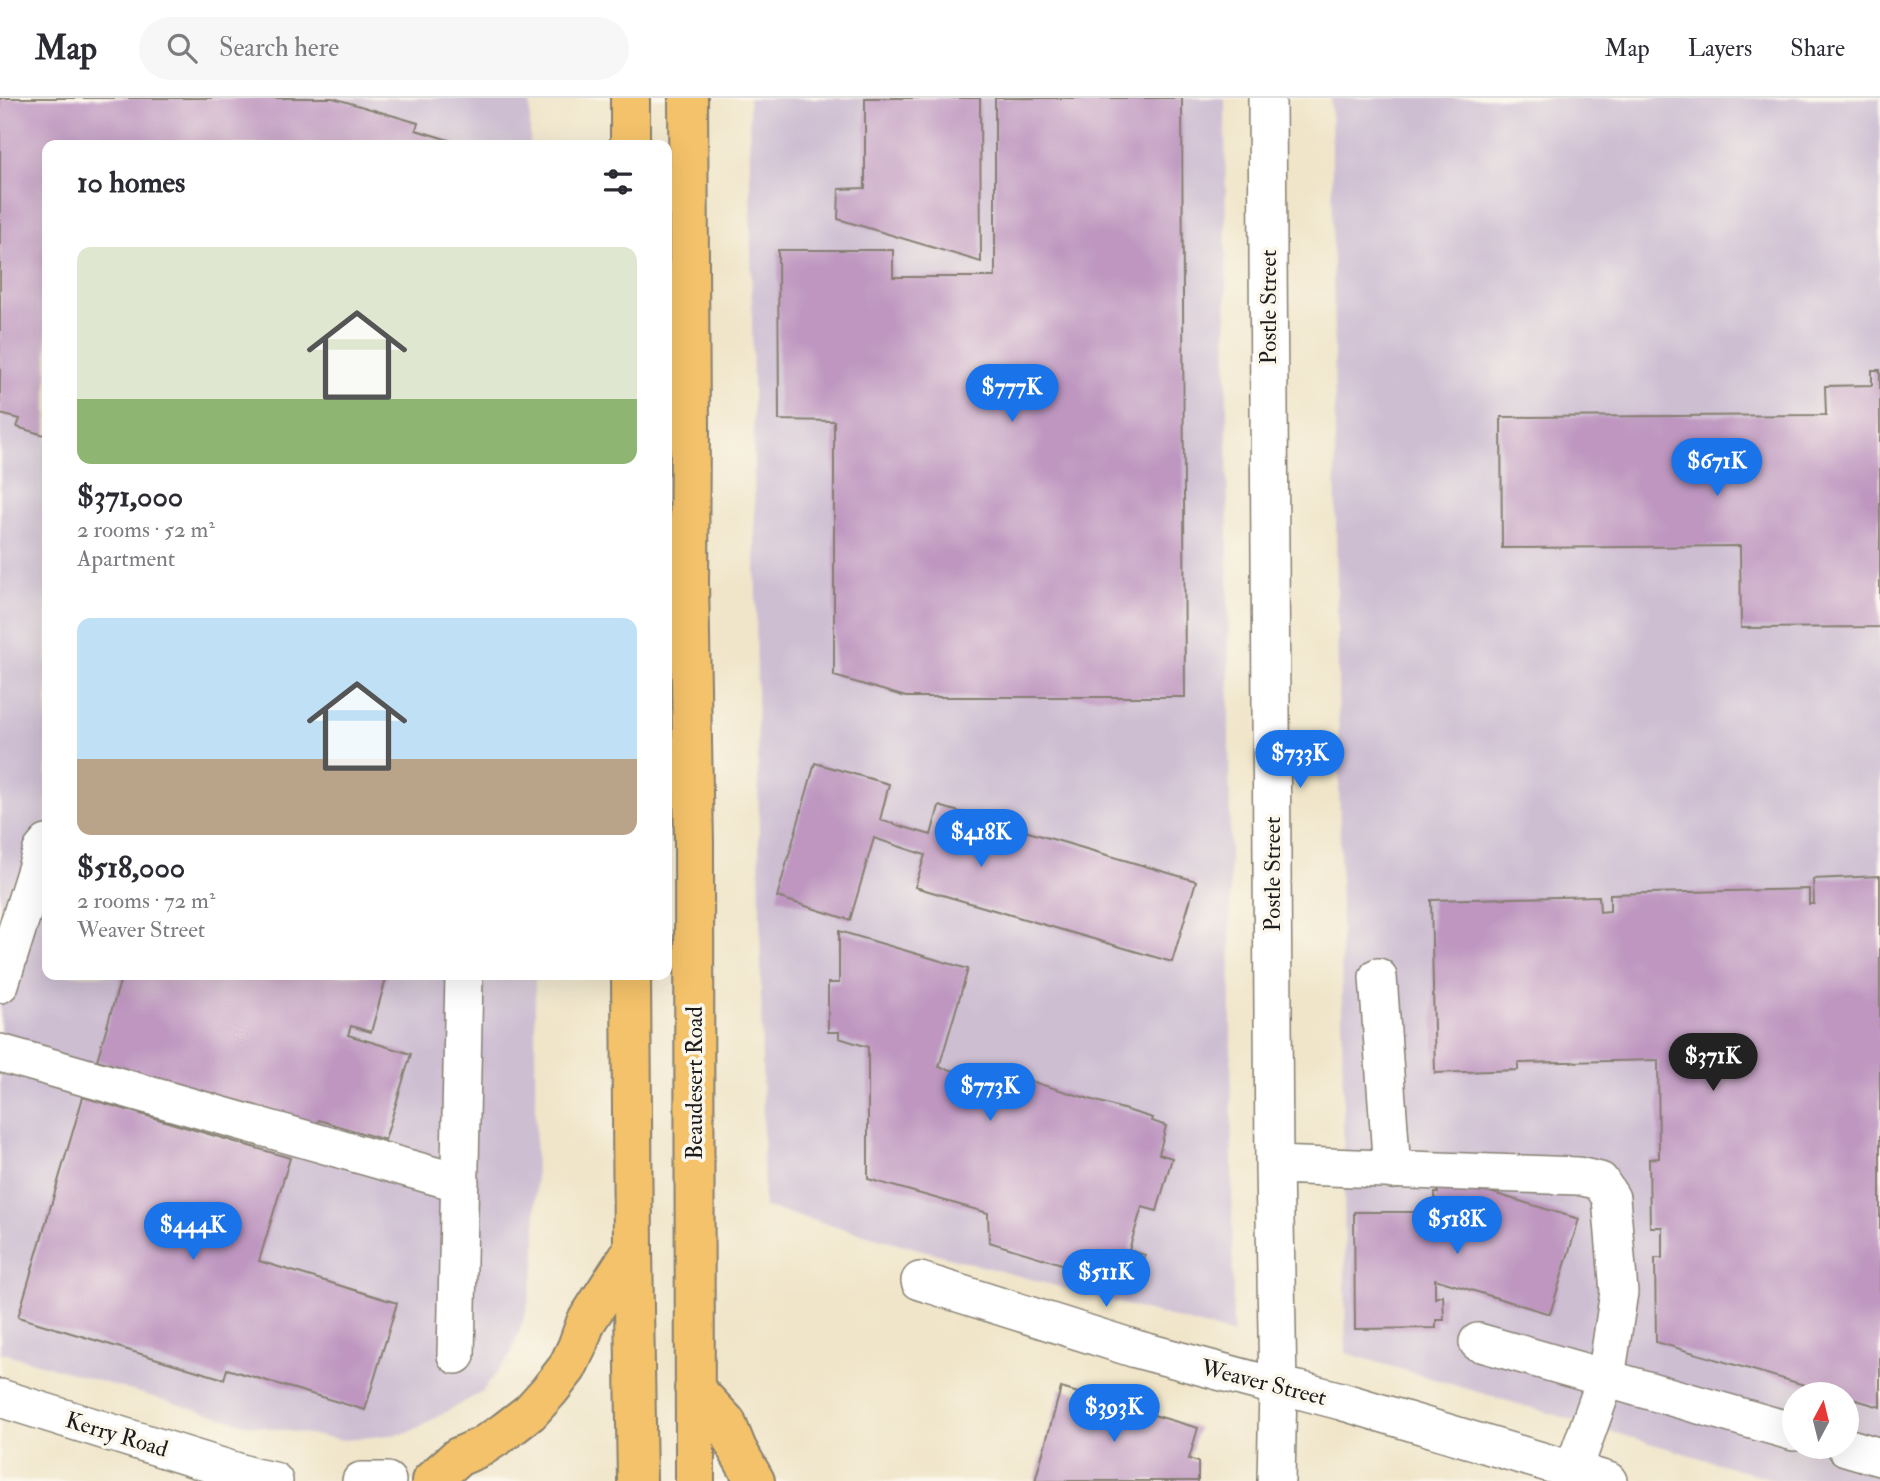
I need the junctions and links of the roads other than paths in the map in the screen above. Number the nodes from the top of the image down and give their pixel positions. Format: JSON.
{"nodes":[{"id":1,"x":629,"y":98,"type":"edge"},
{"id":2,"x":688,"y":98,"type":"edge"},
{"id":3,"x":1267,"y":98,"type":"edge"},
{"id":4,"x":630,"y":140,"type":"edge"},
{"id":5,"x":42,"y":850,"type":"edge"},
{"id":6,"x":1378,"y":977,"type":"dead end"},
{"id":7,"x":464,"y":980,"type":"edge"},
{"id":8,"x":631,"y":980,"type":"edge"},
{"id":9,"x":0,"y":984,"type":"edge"},
{"id":10,"x":0,"y":1053,"type":"edge"},
{"id":11,"x":1274,"y":1165,"type":"junction"},
{"id":12,"x":1392,"y":1170,"type":"junction"},
{"id":13,"x":460,"y":1182,"type":"junction"},
{"id":14,"x":633,"y":1249,"type":"junction"},
{"id":15,"x":920,"y":1281,"type":"dead end"},
{"id":16,"x":1478,"y":1342,"type":"dead end"},
{"id":17,"x":456,"y":1355,"type":"dead end"},
{"id":18,"x":1606,"y":1378,"type":"junction"},
{"id":19,"x":1278,"y":1387,"type":"junction"},
{"id":20,"x":694,"y":1388,"type":"junction"},
{"id":21,"x":0,"y":1398,"type":"edge"},
{"id":22,"x":1782,"y":1429,"type":"edge"},
{"id":23,"x":1859,"y":1451,"type":"edge"},
{"id":24,"x":1880,"y":1457,"type":"edge"},
{"id":25,"x":1573,"y":1471,"type":"junction"},
{"id":26,"x":253,"y":1478,"type":"edge"},
{"id":27,"x":360,"y":1481,"type":"edge"},
{"id":28,"x":387,"y":1481,"type":"edge"},
{"id":29,"x":431,"y":1481,"type":"edge"},
{"id":30,"x":637,"y":1481,"type":"edge"},
{"id":31,"x":695,"y":1481,"type":"edge"},
{"id":32,"x":755,"y":1481,"type":"edge"},
{"id":33,"x":1276,"y":1481,"type":"edge"},
{"id":34,"x":1608,"y":1481,"type":"edge"}],
"edges":[{"from":1,"to":4,"type":"highway"},
{"from":2,"to":20,"type":"highway","name":"Beaudesert Road"},
{"from":3,"to":11,"type":"street","name":"Postle Street"},
{"from":5,"to":9,"type":"street"},
{"from":6,"to":12,"type":"street"},
{"from":7,"to":13,"type":"street"},
{"from":8,"to":14,"type":"highway"},
{"from":10,"to":13,"type":"street"},
{"from":11,"to":12,"type":"street"},
{"from":11,"to":19,"type":"street","name":"Postle Street"},
{"from":12,"to":18,"type":"street"},
{"from":13,"to":17,"type":"street"},
{"from":14,"to":29,"type":"highway"},
{"from":14,"to":30,"type":"highway"},
{"from":15,"to":19,"type":"street","name":"Weaver Street"},
{"from":16,"to":18,"type":"street"},
{"from":18,"to":22,"type":"street"},
{"from":18,"to":25,"type":"street"},
{"from":19,"to":25,"type":"street","name":"Weaver Street"},
{"from":19,"to":33,"type":"street","name":"Postle Street"},
{"from":20,"to":31,"type":"highway","name":"Beaudesert Road"},
{"from":20,"to":32,"type":"highway"},
{"from":21,"to":26,"type":"street","name":"Kerry Road"},
{"from":23,"to":24,"type":"street"},
{"from":25,"to":34,"type":"street","name":"Weaver Street"},
{"from":27,"to":28,"type":"street"}]}
